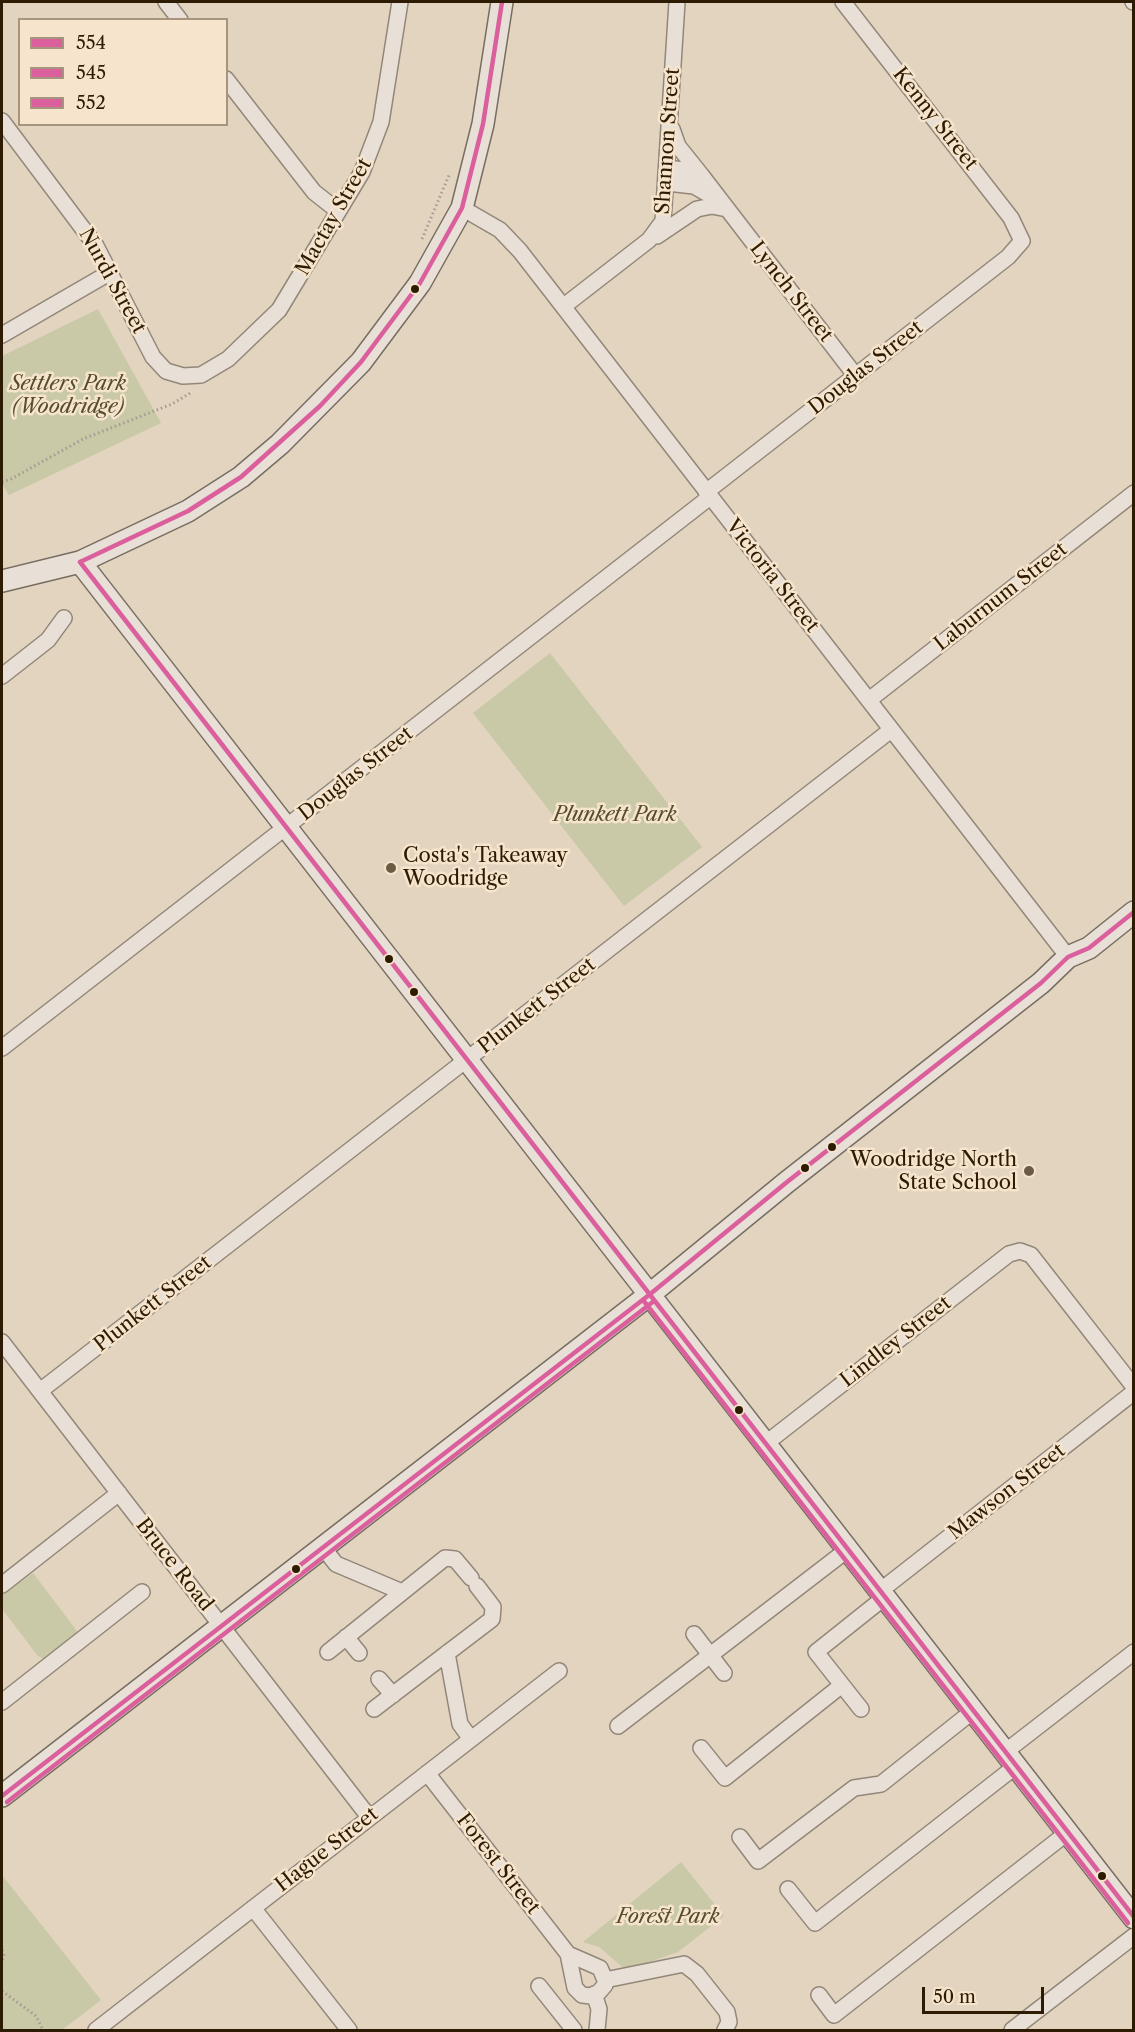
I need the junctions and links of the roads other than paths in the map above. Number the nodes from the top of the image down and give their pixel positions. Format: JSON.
{"nodes":[{"id":1,"x":166,"y":2,"type":"edge"},
{"id":2,"x":400,"y":2,"type":"edge"},
{"id":3,"x":502,"y":2,"type":"edge"},
{"id":4,"x":677,"y":2,"type":"edge"},
{"id":5,"x":843,"y":2,"type":"edge"},
{"id":6,"x":178,"y":18,"type":"edge"},
{"id":7,"x":228,"y":82,"type":"edge"},
{"id":8,"x":2,"y":121,"type":"edge"},
{"id":9,"x":670,"y":123,"type":"junction"},
{"id":10,"x":667,"y":176,"type":"junction"},
{"id":11,"x":703,"y":177,"type":"junction"},
{"id":12,"x":462,"y":208,"type":"junction"},
{"id":13,"x":726,"y":208,"type":"junction"},
{"id":14,"x":338,"y":211,"type":"junction"},
{"id":15,"x":649,"y":240,"type":"junction"},
{"id":16,"x":1022,"y":241,"type":"joint"},
{"id":17,"x":109,"y":273,"type":"junction"},
{"id":18,"x":564,"y":306,"type":"junction"},
{"id":19,"x":2,"y":335,"type":"edge"},
{"id":20,"x":855,"y":375,"type":"junction"},
{"id":21,"x":190,"y":376,"type":"joint"},
{"id":22,"x":1134,"y":493,"type":"edge"},
{"id":23,"x":708,"y":494,"type":"junction"},
{"id":24,"x":80,"y":562,"type":"junction"},
{"id":25,"x":2,"y":581,"type":"edge"},
{"id":26,"x":64,"y":618,"type":"dead end"},
{"id":27,"x":2,"y":676,"type":"edge"},
{"id":28,"x":869,"y":700,"type":"junction"},
{"id":29,"x":891,"y":730,"type":"junction"},
{"id":30,"x":286,"y":829,"type":"junction"},
{"id":31,"x":1134,"y":912,"type":"edge"},
{"id":32,"x":1068,"y":957,"type":"junction"},
{"id":33,"x":2,"y":1048,"type":"edge"},
{"id":34,"x":467,"y":1061,"type":"junction"},
{"id":35,"x":649,"y":1295,"type":"junction"},
{"id":36,"x":4,"y":1349,"type":"edge"},
{"id":37,"x":1134,"y":1387,"type":"edge"},
{"id":38,"x":40,"y":1391,"type":"junction"},
{"id":39,"x":1134,"y":1392,"type":"edge"},
{"id":40,"x":765,"y":1444,"type":"junction"},
{"id":41,"x":119,"y":1493,"type":"junction"},
{"id":42,"x":322,"y":1546,"type":"junction"},
{"id":43,"x":847,"y":1550,"type":"junction"},
{"id":44,"x":2,"y":1585,"type":"edge"},
{"id":45,"x":142,"y":1592,"type":"dead end"},
{"id":46,"x":402,"y":1592,"type":"junction"},
{"id":47,"x":882,"y":1594,"type":"junction"},
{"id":48,"x":221,"y":1624,"type":"junction"},
{"id":49,"x":694,"y":1634,"type":"dead end"},
{"id":50,"x":346,"y":1636,"type":"junction"},
{"id":51,"x":328,"y":1652,"type":"dead end"},
{"id":52,"x":1134,"y":1652,"type":"edge"},
{"id":53,"x":358,"y":1653,"type":"dead end"},
{"id":54,"x":447,"y":1653,"type":"junction"},
{"id":55,"x":710,"y":1654,"type":"junction"},
{"id":56,"x":559,"y":1671,"type":"dead end"},
{"id":57,"x":724,"y":1673,"type":"dead end"},
{"id":58,"x":379,"y":1679,"type":"dead end"},
{"id":59,"x":842,"y":1685,"type":"junction"},
{"id":60,"x":393,"y":1695,"type":"junction"},
{"id":61,"x":2,"y":1702,"type":"edge"},
{"id":62,"x":374,"y":1709,"type":"dead end"},
{"id":63,"x":861,"y":1709,"type":"dead end"},
{"id":64,"x":973,"y":1711,"type":"junction"},
{"id":65,"x":618,"y":1726,"type":"dead end"},
{"id":66,"x":471,"y":1739,"type":"junction"},
{"id":67,"x":701,"y":1748,"type":"dead end"},
{"id":68,"x":1010,"y":1759,"type":"junction"},
{"id":69,"x":427,"y":1773,"type":"junction"},
{"id":70,"x":3,"y":1791,"type":"edge"},
{"id":71,"x":369,"y":1818,"type":"junction"},
{"id":72,"x":1067,"y":1833,"type":"junction"},
{"id":73,"x":740,"y":1837,"type":"dead end"},
{"id":74,"x":788,"y":1889,"type":"dead end"},
{"id":75,"x":253,"y":1908,"type":"junction"},
{"id":76,"x":1134,"y":1918,"type":"edge"},
{"id":77,"x":1134,"y":1936,"type":"edge"},
{"id":78,"x":568,"y":1954,"type":"junction"},
{"id":79,"x":606,"y":1980,"type":"junction"},
{"id":80,"x":538,"y":1986,"type":"dead end"},
{"id":81,"x":594,"y":1994,"type":"junction"},
{"id":82,"x":819,"y":1995,"type":"dead end"},
{"id":83,"x":96,"y":2031,"type":"edge"},
{"id":84,"x":349,"y":2031,"type":"edge"},
{"id":85,"x":574,"y":2031,"type":"edge"},
{"id":86,"x":597,"y":2031,"type":"edge"},
{"id":87,"x":725,"y":2031,"type":"edge"},
{"id":88,"x":1012,"y":2031,"type":"edge"}],
"edges":[{"from":1,"to":6,"type":"street"},
{"from":2,"to":14,"type":"street","name":"Mactay Street"},
{"from":3,"to":12,"type":"street"},
{"from":4,"to":9,"type":"street","name":"Shannon Street"},
{"from":5,"to":16,"type":"street","name":"Kenny Street"},
{"from":7,"to":14,"type":"street"},
{"from":8,"to":17,"type":"street","name":"Nurdi Street"},
{"from":9,"to":10,"type":"street","name":"Shannon Street"},
{"from":9,"to":11,"type":"street","name":"Lynch Street"},
{"from":10,"to":11,"type":"street"},
{"from":10,"to":13,"type":"street","name":"Lynch Street"},
{"from":10,"to":15,"type":"street","name":"Shannon Street"},
{"from":11,"to":13,"type":"street","name":"Lynch Street"},
{"from":12,"to":18,"type":"street","name":"Victoria Street"},
{"from":12,"to":24,"type":"street"},
{"from":13,"to":15,"type":"street"},
{"from":13,"to":20,"type":"street","name":"Lynch Street"},
{"from":14,"to":21,"type":"street","name":"Mactay Street"},
{"from":15,"to":18,"type":"street","name":"Shannon Street"},
{"from":16,"to":20,"type":"street","name":"Douglas Street"},
{"from":17,"to":19,"type":"street"},
{"from":17,"to":21,"type":"street","name":"Nurdi Street"},
{"from":18,"to":23,"type":"street","name":"Victoria Street"},
{"from":20,"to":23,"type":"street","name":"Douglas Street"},
{"from":22,"to":28,"type":"street","name":"Laburnum Street"},
{"from":23,"to":28,"type":"street","name":"Victoria Street"},
{"from":23,"to":30,"type":"street","name":"Douglas Street"},
{"from":24,"to":25,"type":"street"},
{"from":24,"to":30,"type":"street"},
{"from":26,"to":27,"type":"street"},
{"from":28,"to":29,"type":"street","name":"Victoria Street"},
{"from":29,"to":32,"type":"street","name":"Victoria Street"},
{"from":29,"to":34,"type":"street","name":"Plunkett Street"},
{"from":30,"to":33,"type":"street","name":"Douglas Street"},
{"from":30,"to":34,"type":"street"},
{"from":31,"to":32,"type":"street"},
{"from":32,"to":35,"type":"street"},
{"from":34,"to":35,"type":"street"},
{"from":34,"to":38,"type":"street","name":"Plunkett Street"},
{"from":35,"to":40,"type":"street"},
{"from":35,"to":42,"type":"street"},
{"from":36,"to":38,"type":"street","name":"Bruce Road"},
{"from":37,"to":40,"type":"street","name":"Lindley Street"},
{"from":38,"to":41,"type":"street","name":"Bruce Road"},
{"from":39,"to":47,"type":"street","name":"Mawson Street"},
{"from":40,"to":43,"type":"street"},
{"from":41,"to":44,"type":"street"},
{"from":41,"to":48,"type":"street","name":"Bruce Road"},
{"from":42,"to":46,"type":"street"},
{"from":42,"to":48,"type":"street"},
{"from":43,"to":47,"type":"street"},
{"from":43,"to":55,"type":"street"},
{"from":45,"to":61,"type":"street"},
{"from":46,"to":50,"type":"street"},
{"from":46,"to":54,"type":"street"},
{"from":47,"to":59,"type":"street","name":"Mawson Street"},
{"from":47,"to":64,"type":"street"},
{"from":48,"to":70,"type":"street"},
{"from":48,"to":71,"type":"street","name":"Bruce Road"},
{"from":49,"to":55,"type":"street"},
{"from":50,"to":51,"type":"street"},
{"from":50,"to":53,"type":"street"},
{"from":52,"to":68,"type":"street"},
{"from":54,"to":60,"type":"street"},
{"from":54,"to":66,"type":"street"},
{"from":55,"to":57,"type":"street"},
{"from":55,"to":65,"type":"street"},
{"from":56,"to":66,"type":"street","name":"Hague Street"},
{"from":58,"to":60,"type":"street"},
{"from":59,"to":63,"type":"street"},
{"from":59,"to":67,"type":"street"},
{"from":60,"to":62,"type":"street"},
{"from":64,"to":68,"type":"street"},
{"from":64,"to":73,"type":"street"},
{"from":66,"to":69,"type":"street","name":"Hague Street"},
{"from":68,"to":72,"type":"street"},
{"from":68,"to":74,"type":"street"},
{"from":69,"to":71,"type":"street","name":"Hague Street"},
{"from":69,"to":78,"type":"street","name":"Forest Street"},
{"from":71,"to":75,"type":"street","name":"Hague Street"},
{"from":72,"to":76,"type":"street"},
{"from":72,"to":82,"type":"street"},
{"from":75,"to":83,"type":"street","name":"Hague Street"},
{"from":75,"to":84,"type":"street"},
{"from":77,"to":88,"type":"street"},
{"from":78,"to":79,"type":"street","name":"Forest Street"},
{"from":78,"to":81,"type":"street","name":"Forest Street"},
{"from":79,"to":81,"type":"street"},
{"from":79,"to":87,"type":"street"},
{"from":80,"to":85,"type":"street"},
{"from":81,"to":86,"type":"street"}]}
